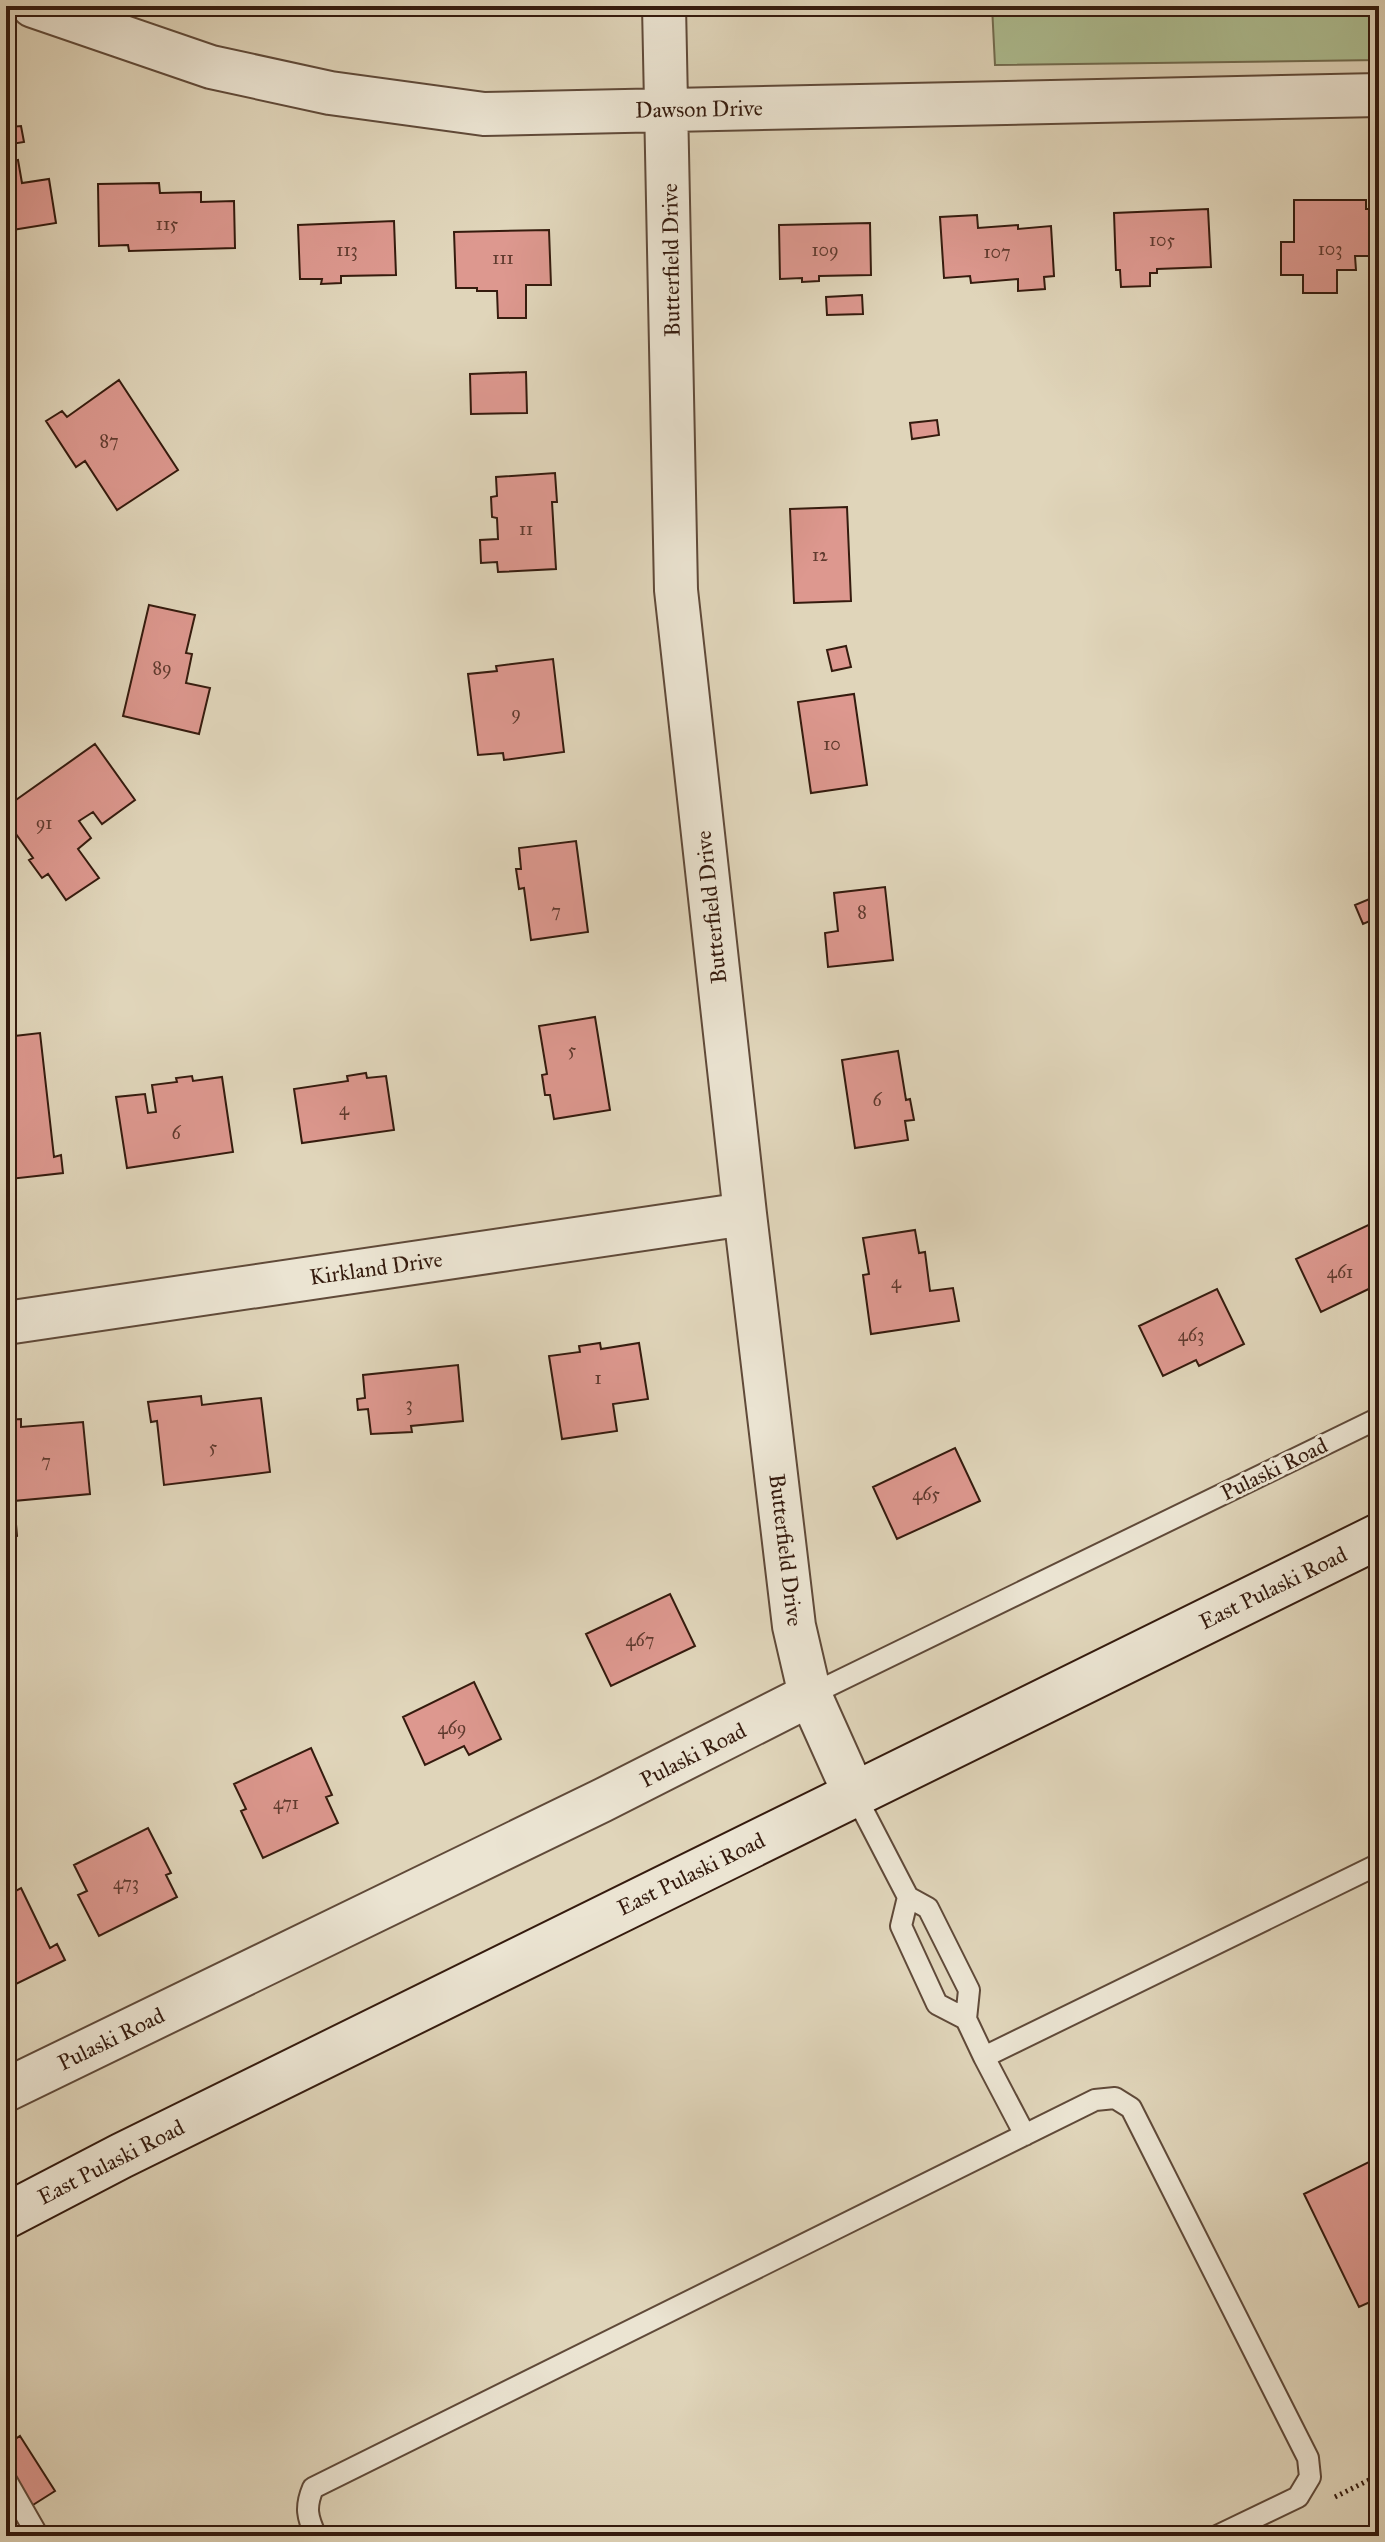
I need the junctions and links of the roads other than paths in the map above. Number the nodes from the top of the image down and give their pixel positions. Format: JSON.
{"nodes":[{"id":1,"x":33,"y":6,"type":"edge"},
{"id":2,"x":664,"y":6,"type":"edge"},
{"id":3,"x":1379,"y":95,"type":"edge"},
{"id":4,"x":668,"y":110,"type":"junction"},
{"id":5,"x":745,"y":1214,"type":"junction"},
{"id":6,"x":6,"y":1323,"type":"edge"},
{"id":7,"x":1379,"y":1418,"type":"edge"},
{"id":8,"x":1379,"y":1536,"type":"edge"},
{"id":9,"x":810,"y":1695,"type":"junction"},
{"id":10,"x":854,"y":1793,"type":"junction"},
{"id":11,"x":1379,"y":1864,"type":"edge"},
{"id":12,"x":908,"y":1897,"type":"junction"},
{"id":13,"x":966,"y":2019,"type":"junction"},
{"id":14,"x":984,"y":2057,"type":"junction"},
{"id":15,"x":6,"y":2090,"type":"edge"},
{"id":16,"x":1025,"y":2135,"type":"junction"},
{"id":17,"x":6,"y":2216,"type":"edge"},
{"id":18,"x":6,"y":2480,"type":"edge"},
{"id":19,"x":38,"y":2536,"type":"edge"},
{"id":20,"x":316,"y":2536,"type":"edge"},
{"id":21,"x":1217,"y":2536,"type":"edge"}],
"edges":[{"from":1,"to":4,"type":"street","name":"Dawson Drive"},
{"from":2,"to":4,"type":"street","name":"Butterfield Drive"},
{"from":3,"to":4,"type":"street","name":"Dawson Drive"},
{"from":4,"to":5,"type":"street","name":"Butterfield Drive"},
{"from":5,"to":6,"type":"street","name":"Kirkland Drive"},
{"from":5,"to":9,"type":"street","name":"Butterfield Drive"},
{"from":7,"to":9,"type":"lane","name":"Pulaski Road"},
{"from":8,"to":10,"type":"main road","name":"East Pulaski Road"},
{"from":9,"to":10,"type":"street","name":"Butterfield Drive"},
{"from":9,"to":15,"type":"street","name":"Pulaski Road"},
{"from":10,"to":12,"type":"lane"},
{"from":10,"to":17,"type":"main road","name":"East Pulaski Road"},
{"from":11,"to":14,"type":"lane"},
{"from":12,"to":13,"type":"lane"},
{"from":12,"to":13,"type":"lane"},
{"from":13,"to":14,"type":"lane"},
{"from":14,"to":16,"type":"lane"},
{"from":16,"to":20,"type":"lane"},
{"from":16,"to":21,"type":"lane"},
{"from":18,"to":19,"type":"lane"}]}
